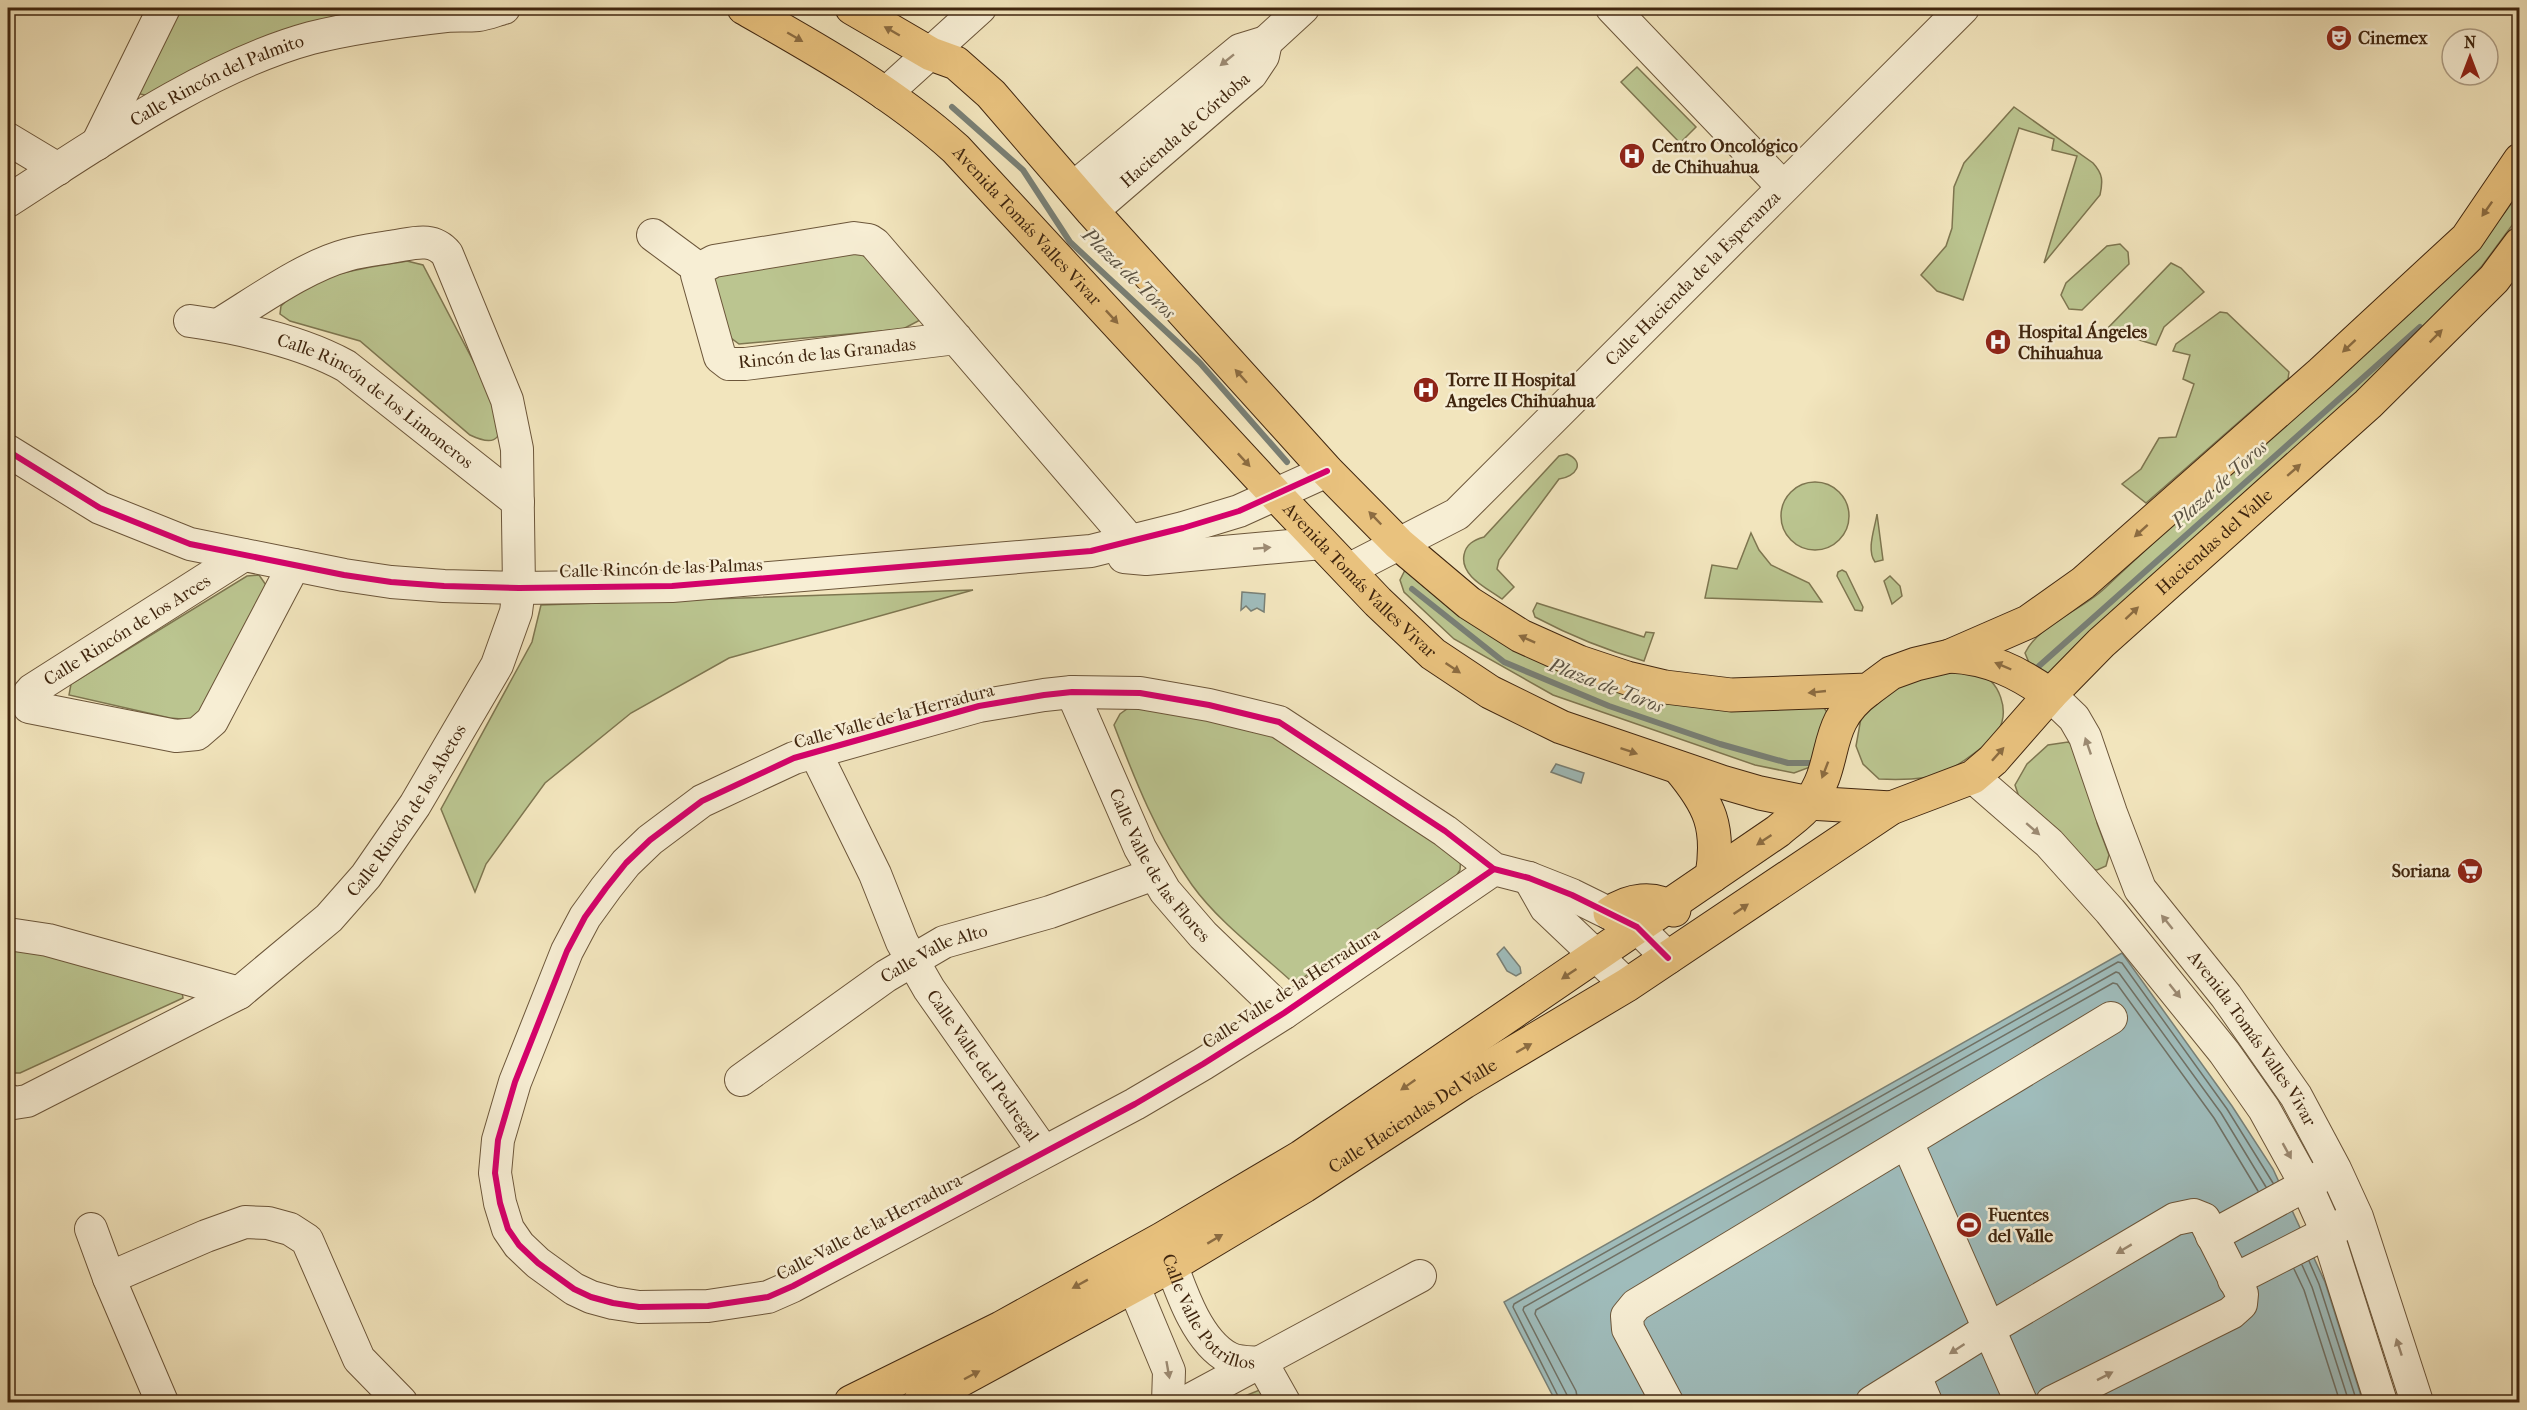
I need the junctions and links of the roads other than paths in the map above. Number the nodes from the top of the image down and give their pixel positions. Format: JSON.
{"nodes":[{"id":1,"x":164,"y":8,"type":"edge"},
{"id":2,"x":744,"y":8,"type":"edge"},
{"id":3,"x":852,"y":8,"type":"edge"},
{"id":4,"x":980,"y":8,"type":"edge"},
{"id":5,"x":1303,"y":8,"type":"edge"},
{"id":6,"x":1612,"y":8,"type":"edge"},
{"id":7,"x":1963,"y":8,"type":"edge"},
{"id":8,"x":471,"y":11,"type":"edge"},
{"id":9,"x":932,"y":54,"type":"junction"},
{"id":10,"x":885,"y":94,"type":"junction"},
{"id":11,"x":8,"y":140,"type":"edge"},
{"id":12,"x":98,"y":144,"type":"junction"},
{"id":13,"x":2520,"y":160,"type":"edge"},
{"id":14,"x":58,"y":169,"type":"junction"},
{"id":15,"x":1783,"y":187,"type":"junction"},
{"id":16,"x":1082,"y":199,"type":"junction"},
{"id":17,"x":8,"y":201,"type":"edge"},
{"id":18,"x":653,"y":235,"type":"dead end"},
{"id":19,"x":2520,"y":244,"type":"edge"},
{"id":20,"x":699,"y":269,"type":"junction"},
{"id":21,"x":956,"y":338,"type":"junction"},
{"id":22,"x":8,"y":453,"type":"edge"},
{"id":23,"x":1327,"y":471,"type":"junction"},
{"id":24,"x":1277,"y":495,"type":"junction"},
{"id":25,"x":518,"y":502,"type":"junction"},
{"id":26,"x":1220,"y":517,"type":"junction"},
{"id":27,"x":1322,"y":543,"type":"junction"},
{"id":28,"x":1399,"y":544,"type":"junction"},
{"id":29,"x":1138,"y":550,"type":"junction"},
{"id":30,"x":1226,"y":551,"type":"junction"},
{"id":31,"x":244,"y":555,"type":"junction"},
{"id":32,"x":294,"y":565,"type":"junction"},
{"id":33,"x":1348,"y":570,"type":"junction"},
{"id":34,"x":519,"y":588,"type":"junction"},
{"id":35,"x":1950,"y":656,"type":"junction"},
{"id":36,"x":1868,"y":690,"type":"junction"},
{"id":37,"x":1072,"y":692,"type":"junction"},
{"id":38,"x":2050,"y":694,"type":"junction"},
{"id":39,"x":815,"y":752,"type":"junction"},
{"id":40,"x":1679,"y":768,"type":"junction"},
{"id":41,"x":1973,"y":777,"type":"junction"},
{"id":42,"x":1809,"y":803,"type":"junction"},
{"id":43,"x":1891,"y":808,"type":"junction"},
{"id":44,"x":1494,"y":870,"type":"junction"},
{"id":45,"x":1154,"y":874,"type":"junction"},
{"id":46,"x":1712,"y":876,"type":"junction"},
{"id":47,"x":1529,"y":878,"type":"junction"},
{"id":48,"x":2140,"y":889,"type":"junction"},
{"id":49,"x":1668,"y":905,"type":"junction"},
{"id":50,"x":2110,"y":911,"type":"junction"},
{"id":51,"x":1623,"y":920,"type":"junction"},
{"id":52,"x":8,"y":934,"type":"edge"},
{"id":53,"x":1704,"y":934,"type":"junction"},
{"id":54,"x":1587,"y":947,"type":"junction"},
{"id":55,"x":1668,"y":958,"type":"junction"},
{"id":56,"x":912,"y":959,"type":"junction"},
{"id":57,"x":1627,"y":985,"type":"junction"},
{"id":58,"x":239,"y":993,"type":"junction"},
{"id":59,"x":1284,"y":1013,"type":"junction"},
{"id":60,"x":2111,"y":1018,"type":"dead end"},
{"id":61,"x":741,"y":1080,"type":"dead end"},
{"id":62,"x":8,"y":1100,"type":"edge"},
{"id":63,"x":1907,"y":1142,"type":"junction"},
{"id":64,"x":1043,"y":1151,"type":"junction"},
{"id":65,"x":2335,"y":1169,"type":"junction"},
{"id":66,"x":2306,"y":1185,"type":"junction"},
{"id":67,"x":2357,"y":1217,"type":"junction"},
{"id":68,"x":91,"y":1229,"type":"dead end"},
{"id":69,"x":2327,"y":1232,"type":"junction"},
{"id":70,"x":2212,"y":1236,"type":"junction"},
{"id":71,"x":1167,"y":1252,"type":"junction"},
{"id":72,"x":1129,"y":1273,"type":"junction"},
{"id":73,"x":1420,"y":1276,"type":"dead end"},
{"id":74,"x":109,"y":1278,"type":"junction"},
{"id":75,"x":2234,"y":1280,"type":"junction"},
{"id":76,"x":1989,"y":1329,"type":"junction"},
{"id":77,"x":1262,"y":1363,"type":"junction"},
{"id":78,"x":1921,"y":1389,"type":"edge"},
{"id":79,"x":162,"y":1402,"type":"edge"},
{"id":80,"x":401,"y":1402,"type":"edge"},
{"id":81,"x":851,"y":1402,"type":"edge"},
{"id":82,"x":920,"y":1402,"type":"edge"},
{"id":83,"x":1168,"y":1402,"type":"edge"},
{"id":84,"x":1185,"y":1402,"type":"edge"},
{"id":85,"x":1284,"y":1402,"type":"edge"},
{"id":86,"x":1667,"y":1402,"type":"edge"},
{"id":87,"x":1872,"y":1402,"type":"edge"},
{"id":88,"x":2021,"y":1402,"type":"edge"},
{"id":89,"x":2052,"y":1402,"type":"edge"},
{"id":90,"x":2381,"y":1402,"type":"edge"},
{"id":91,"x":2417,"y":1402,"type":"edge"}],
"edges":[{"from":1,"to":12,"type":"street"},
{"from":2,"to":10,"type":"main road","name":"Avenida Tomás Valles Vivar","one_way":true},
{"from":9,"to":3,"type":"main road","one_way":true},
{"from":4,"to":9,"type":"street"},
{"from":5,"to":16,"type":"street","name":"Hacienda de Córdoba"},
{"from":6,"to":15,"type":"street"},
{"from":7,"to":15,"type":"street","name":"Calle Hacienda de la Esperanza"},
{"from":8,"to":12,"type":"street","name":"Calle Rincón del Palmito"},
{"from":9,"to":10,"type":"street"},
{"from":9,"to":16,"type":"main road"},
{"from":10,"to":24,"type":"main road","name":"Avenida Tomás Valles Vivar","one_way":true},
{"from":11,"to":14,"type":"street"},
{"from":12,"to":14,"type":"street","name":"Calle Rincón del Palmito"},
{"from":13,"to":35,"type":"main road","one_way":true},
{"from":14,"to":17,"type":"street","name":"Calle Rincón del Palmito"},
{"from":15,"to":28,"type":"street","name":"Calle Hacienda de la Esperanza"},
{"from":23,"to":16,"type":"main road","one_way":true},
{"from":18,"to":20,"type":"street"},
{"from":38,"to":19,"type":"main road","name":"Haciendas del Valle","one_way":true},
{"from":20,"to":21,"type":"street"},
{"from":20,"to":21,"type":"street","name":"Rincón de las Granadas"},
{"from":21,"to":29,"type":"street"},
{"from":22,"to":31,"type":"street","name":"Calle Rincón de las Palmas"},
{"from":23,"to":24,"type":"street"},
{"from":28,"to":23,"type":"main road","one_way":true},
{"from":24,"to":26,"type":"street"},
{"from":24,"to":27,"type":"main road","name":"Avenida Tomás Valles Vivar"},
{"from":25,"to":25,"type":"street","name":"Calle Rincón de los Limoneros"},
{"from":25,"to":34,"type":"street","name":"Calle Rincón de los Limoneros"},
{"from":26,"to":29,"type":"street"},
{"from":26,"to":30,"type":"street"},
{"from":30,"to":27,"type":"street","one_way":true},
{"from":27,"to":33,"type":"main road","name":"Avenida Tomás Valles Vivar"},
{"from":28,"to":33,"type":"street","name":"Calle Hacienda de la Esperanza"},
{"from":36,"to":28,"type":"main road","one_way":true},
{"from":29,"to":30,"type":"street"},
{"from":29,"to":34,"type":"street","name":"Calle Rincón de las Palmas"},
{"from":31,"to":32,"type":"street","name":"Calle Rincón de las Palmas"},
{"from":31,"to":32,"type":"street","name":"Calle Rincón de los Arces"},
{"from":32,"to":34,"type":"street","name":"Calle Rincón de las Palmas"},
{"from":33,"to":40,"type":"main road","name":"Avenida Tomás Valles Vivar","one_way":true},
{"from":34,"to":58,"type":"street","name":"Calle Rincón de los Abetos"},
{"from":35,"to":36,"type":"main road"},
{"from":38,"to":35,"type":"main road","one_way":true},
{"from":36,"to":42,"type":"main road","one_way":true},
{"from":37,"to":39,"type":"street","name":"Calle Valle de la Herradura"},
{"from":37,"to":44,"type":"street","name":"Calle Valle de la Herradura"},
{"from":37,"to":45,"type":"street","name":"Calle Valle de las Flores"},
{"from":41,"to":38,"type":"main road","name":"Haciendas del Valle","one_way":true},
{"from":48,"to":38,"type":"street","name":"Avenida Tomás Valles Vivar","one_way":true},
{"from":39,"to":56,"type":"street","name":"Calle Valle del Pedregal"},
{"from":39,"to":64,"type":"street","name":"Calle Valle de la Herradura"},
{"from":40,"to":42,"type":"main road","name":"Avenida Tomás Valles Vivar"},
{"from":40,"to":46,"type":"main road"},
{"from":41,"to":43,"type":"main road","name":"Haciendas del Valle"},
{"from":41,"to":50,"type":"street","name":"Avenida Tomás Valles Vivar","one_way":true},
{"from":42,"to":43,"type":"main road","name":"Avenida Tomás Valles Vivar"},
{"from":42,"to":46,"type":"main road","name":"Calle Haciendas Del Valle","one_way":true},
{"from":53,"to":43,"type":"main road","name":"Calle Haciendas Del Valle","one_way":true},
{"from":44,"to":47,"type":"street","name":"Calle Valle de la Herradura"},
{"from":44,"to":59,"type":"street","name":"Calle Valle de la Herradura"},
{"from":45,"to":56,"type":"street","name":"Calle Valle Alto"},
{"from":45,"to":59,"type":"street","name":"Calle Valle de las Flores"},
{"from":46,"to":49,"type":"main road","name":"Calle Haciendas Del Valle"},
{"from":47,"to":51,"type":"street","name":"Calle Valle de la Herradura"},
{"from":47,"to":54,"type":"street"},
{"from":48,"to":50,"type":"street"},
{"from":65,"to":48,"type":"street","name":"Avenida Tomás Valles Vivar","one_way":true},
{"from":49,"to":51,"type":"main road","name":"Calle Haciendas Del Valle"},
{"from":49,"to":53,"type":"main road"},
{"from":50,"to":66,"type":"street","name":"Avenida Tomás Valles Vivar","one_way":true},
{"from":51,"to":54,"type":"main road","name":"Calle Haciendas Del Valle"},
{"from":51,"to":55,"type":"street","name":"Calle Valle de la Herradura"},
{"from":52,"to":58,"type":"street"},
{"from":53,"to":55,"type":"main road","name":"Calle Haciendas Del Valle"},
{"from":54,"to":57,"type":"street"},
{"from":54,"to":71,"type":"main road","name":"Calle Haciendas Del Valle","one_way":true},
{"from":55,"to":57,"type":"main road","name":"Calle Haciendas Del Valle"},
{"from":56,"to":61,"type":"street","name":"Calle Valle Alto"},
{"from":56,"to":64,"type":"street","name":"Calle Valle del Pedregal"},
{"from":71,"to":57,"type":"main road","name":"Calle Haciendas Del Valle","one_way":true},
{"from":58,"to":62,"type":"street","name":"Calle Rincón de los Abetos"},
{"from":59,"to":64,"type":"street","name":"Calle Valle de la Herradura"},
{"from":60,"to":63,"type":"street"},
{"from":63,"to":76,"type":"street"},
{"from":63,"to":86,"type":"street"},
{"from":65,"to":66,"type":"street"},
{"from":65,"to":67,"type":"street","name":"Avenida Tomás Valles Vivar"},
{"from":66,"to":69,"type":"street","name":"Avenida Tomás Valles Vivar"},
{"from":66,"to":70,"type":"street"},
{"from":67,"to":69,"type":"street"},
{"from":91,"to":67,"type":"street","name":"Avenida Tomás Valles Vivar","one_way":true},
{"from":68,"to":74,"type":"street"},
{"from":69,"to":75,"type":"street"},
{"from":69,"to":90,"type":"street","name":"Avenida Tomás Valles Vivar"},
{"from":70,"to":75,"type":"street"},
{"from":70,"to":76,"type":"street","one_way":true},
{"from":71,"to":72,"type":"main road","name":"Calle Haciendas Del Valle"},
{"from":71,"to":77,"type":"street","name":"Calle Valle Potrillos"},
{"from":72,"to":81,"type":"main road","name":"Calle Haciendas Del Valle","one_way":true},
{"from":82,"to":72,"type":"main road","name":"Calle Haciendas Del Valle","one_way":true},
{"from":72,"to":83,"type":"street","one_way":true},
{"from":73,"to":77,"type":"street"},
{"from":74,"to":79,"type":"street"},
{"from":74,"to":80,"type":"street"},
{"from":89,"to":75,"type":"street","one_way":true},
{"from":76,"to":78,"type":"street","one_way":true},
{"from":76,"to":88,"type":"street"},
{"from":77,"to":84,"type":"street"},
{"from":77,"to":85,"type":"street","name":"Calle Valle Potrillos"},
{"from":78,"to":87,"type":"street"}]}
